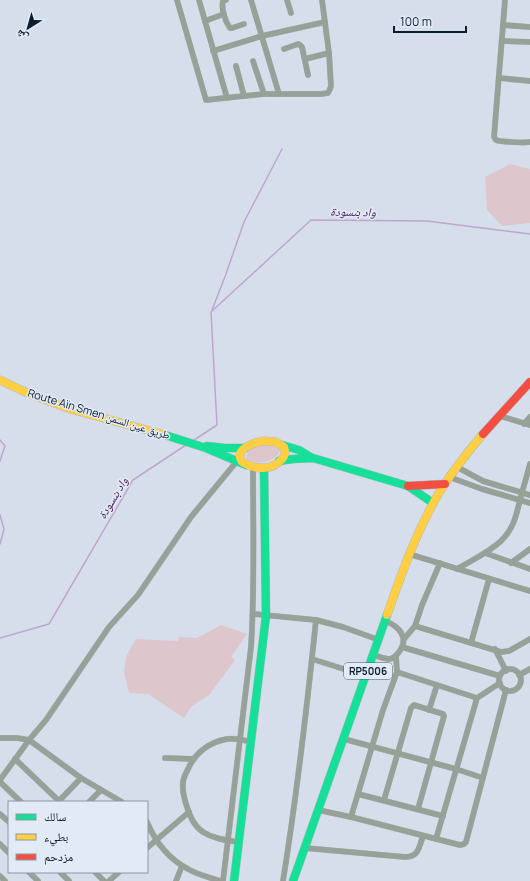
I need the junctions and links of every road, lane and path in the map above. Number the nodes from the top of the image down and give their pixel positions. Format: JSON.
{"nodes":[{"id":1,"x":176,"y":0,"type":"edge"},
{"id":2,"x":199,"y":0,"type":"edge"},
{"id":3,"x":226,"y":0,"type":"edge"},
{"id":4,"x":251,"y":0,"type":"edge"},
{"id":5,"x":287,"y":0,"type":"edge"},
{"id":6,"x":322,"y":0,"type":"edge"},
{"id":7,"x":505,"y":0,"type":"edge"},
{"id":8,"x":291,"y":13,"type":"dead end"},
{"id":9,"x":224,"y":14,"type":"junction"},
{"id":10,"x":205,"y":22,"type":"junction"},
{"id":11,"x":325,"y":22,"type":"junction"},
{"id":12,"x":244,"y":24,"type":"dead end"},
{"id":13,"x":503,"y":25,"type":"junction"},
{"id":14,"x":530,"y":27,"type":"edge"},
{"id":15,"x":262,"y":36,"type":"junction"},
{"id":16,"x":502,"y":41,"type":"junction"},
{"id":17,"x":530,"y":42,"type":"edge"},
{"id":18,"x":284,"y":49,"type":"dead end"},
{"id":19,"x":213,"y":51,"type":"junction"},
{"id":20,"x":329,"y":53,"type":"junction"},
{"id":21,"x":305,"y":59,"type":"junction"},
{"id":22,"x":253,"y":61,"type":"dead end"},
{"id":23,"x":236,"y":66,"type":"dead end"},
{"id":24,"x":308,"y":76,"type":"dead end"},
{"id":25,"x":499,"y":78,"type":"junction"},
{"id":26,"x":530,"y":81,"type":"edge"},
{"id":27,"x":264,"y":94,"type":"junction"},
{"id":28,"x":279,"y":94,"type":"junction"},
{"id":29,"x":244,"y":96,"type":"junction"},
{"id":30,"x":227,"y":98,"type":"junction"},
{"id":31,"x":530,"y":142,"type":"edge"},
{"id":32,"x":0,"y":380,"type":"edge"},
{"id":33,"x":530,"y":382,"type":"edge"},
{"id":34,"x":500,"y":416,"type":"junction"},
{"id":35,"x":530,"y":418,"type":"edge"},
{"id":36,"x":527,"y":425,"type":"edge"},
{"id":37,"x":196,"y":444,"type":"junction"},
{"id":38,"x":282,"y":445,"type":"junction"},
{"id":39,"x":245,"y":448,"type":"junction"},
{"id":40,"x":313,"y":458,"type":"junction"},
{"id":41,"x":236,"y":461,"type":"junction"},
{"id":42,"x":279,"y":462,"type":"junction"},
{"id":43,"x":530,"y":464,"type":"edge"},
{"id":44,"x":250,"y":466,"type":"junction"},
{"id":45,"x":457,"y":467,"type":"junction"},
{"id":46,"x":264,"y":468,"type":"junction"},
{"id":47,"x":447,"y":481,"type":"junction"},
{"id":48,"x":408,"y":486,"type":"junction"},
{"id":49,"x":522,"y":492,"type":"junction"},
{"id":50,"x":530,"y":495,"type":"edge"},
{"id":51,"x":520,"y":500,"type":"junction"},
{"id":52,"x":433,"y":503,"type":"junction"},
{"id":53,"x":530,"y":504,"type":"edge"},
{"id":54,"x":530,"y":549,"type":"edge"},
{"id":55,"x":485,"y":553,"type":"junction"},
{"id":56,"x":409,"y":554,"type":"junction"},
{"id":57,"x":440,"y":563,"type":"junction"},
{"id":58,"x":511,"y":563,"type":"junction"},
{"id":59,"x":457,"y":569,"type":"junction"},
{"id":60,"x":530,"y":569,"type":"edge"},
{"id":61,"x":489,"y":579,"type":"junction"},
{"id":62,"x":530,"y":591,"type":"edge"},
{"id":63,"x":253,"y":614,"type":"junction"},
{"id":64,"x":266,"y":616,"type":"junction"},
{"id":65,"x":316,"y":620,"type":"junction"},
{"id":66,"x":385,"y":621,"type":"junction"},
{"id":67,"x":415,"y":626,"type":"junction"},
{"id":68,"x":404,"y":639,"type":"junction"},
{"id":69,"x":530,"y":639,"type":"edge"},
{"id":70,"x":378,"y":640,"type":"junction"},
{"id":71,"x":471,"y":643,"type":"junction"},
{"id":72,"x":402,"y":647,"type":"junction"},
{"id":73,"x":495,"y":649,"type":"junction"},
{"id":74,"x":373,"y":655,"type":"junction"},
{"id":75,"x":396,"y":656,"type":"junction"},
{"id":76,"x":312,"y":659,"type":"junction"},
{"id":77,"x":530,"y":669,"type":"edge"},
{"id":78,"x":506,"y":670,"type":"junction"},
{"id":79,"x":397,"y":672,"type":"junction"},
{"id":80,"x":519,"y":675,"type":"junction"},
{"id":81,"x":366,"y":676,"type":"junction"},
{"id":82,"x":500,"y":676,"type":"junction"},
{"id":83,"x":500,"y":684,"type":"junction"},
{"id":84,"x":437,"y":685,"type":"junction"},
{"id":85,"x":506,"y":690,"type":"junction"},
{"id":86,"x":477,"y":698,"type":"junction"},
{"id":87,"x":429,"y":710,"type":"junction"},
{"id":88,"x":0,"y":738,"type":"edge"},
{"id":89,"x":344,"y":739,"type":"junction"},
{"id":90,"x":29,"y":740,"type":"junction"},
{"id":91,"x":240,"y":740,"type":"junction"},
{"id":92,"x":251,"y":742,"type":"junction"},
{"id":93,"x":372,"y":746,"type":"junction"},
{"id":94,"x":398,"y":754,"type":"junction"},
{"id":95,"x":165,"y":758,"type":"dead end"},
{"id":96,"x":15,"y":759,"type":"junction"},
{"id":97,"x":193,"y":759,"type":"junction"},
{"id":98,"x":431,"y":762,"type":"junction"},
{"id":99,"x":456,"y":770,"type":"junction"},
{"id":100,"x":81,"y":778,"type":"junction"},
{"id":101,"x":483,"y":778,"type":"junction"},
{"id":102,"x":0,"y":781,"type":"edge"},
{"id":103,"x":101,"y":790,"type":"junction"},
{"id":104,"x":358,"y":794,"type":"junction"},
{"id":105,"x":384,"y":800,"type":"junction"},
{"id":106,"x":20,"y":801,"type":"edge"},
{"id":107,"x":57,"y":801,"type":"edge"},
{"id":108,"x":59,"y":801,"type":"edge"},
{"id":109,"x":91,"y":801,"type":"edge"},
{"id":110,"x":119,"y":801,"type":"edge"},
{"id":111,"x":418,"y":809,"type":"junction"},
{"id":112,"x":318,"y":810,"type":"junction"},
{"id":113,"x":189,"y":812,"type":"junction"},
{"id":114,"x":0,"y":814,"type":"edge"},
{"id":115,"x":443,"y":816,"type":"junction"},
{"id":116,"x":351,"y":817,"type":"junction"},
{"id":117,"x":8,"y":821,"type":"edge"},
{"id":118,"x":148,"y":824,"type":"edge"},
{"id":119,"x":423,"y":836,"type":"junction"},
{"id":120,"x":436,"y":839,"type":"junction"},
{"id":121,"x":156,"y":840,"type":"junction"},
{"id":122,"x":227,"y":840,"type":"junction"},
{"id":123,"x":238,"y":842,"type":"junction"},
{"id":124,"x":0,"y":844,"type":"edge"},
{"id":125,"x":148,"y":847,"type":"edge"},
{"id":126,"x":305,"y":848,"type":"junction"},
{"id":127,"x":8,"y":852,"type":"edge"},
{"id":128,"x":182,"y":866,"type":"junction"},
{"id":129,"x":30,"y":873,"type":"edge"},
{"id":130,"x":61,"y":873,"type":"edge"},
{"id":131,"x":96,"y":873,"type":"edge"},
{"id":132,"x":118,"y":873,"type":"edge"},
{"id":133,"x":38,"y":881,"type":"edge"},
{"id":134,"x":69,"y":881,"type":"edge"},
{"id":135,"x":104,"y":881,"type":"edge"},
{"id":136,"x":109,"y":881,"type":"edge"},
{"id":137,"x":176,"y":881,"type":"edge"},
{"id":138,"x":222,"y":881,"type":"edge"},
{"id":139,"x":234,"y":881,"type":"edge"},
{"id":140,"x":284,"y":881,"type":"edge"},
{"id":141,"x":293,"y":881,"type":"edge"}],
"edges":[{"from":1,"to":30,"type":"street"},
{"from":2,"to":10,"type":"street"},
{"from":3,"to":9,"type":"street"},
{"from":4,"to":15,"type":"street"},
{"from":5,"to":8,"type":"street"},
{"from":6,"to":11,"type":"street"},
{"from":7,"to":13,"type":"street"},
{"from":9,"to":10,"type":"street"},
{"from":9,"to":12,"type":"street"},
{"from":10,"to":19,"type":"street"},
{"from":11,"to":15,"type":"street"},
{"from":11,"to":20,"type":"street"},
{"from":13,"to":14,"type":"street"},
{"from":13,"to":16,"type":"street"},
{"from":15,"to":19,"type":"street"},
{"from":15,"to":28,"type":"street"},
{"from":16,"to":17,"type":"street"},
{"from":16,"to":25,"type":"street"},
{"from":18,"to":21,"type":"street"},
{"from":19,"to":30,"type":"street"},
{"from":20,"to":21,"type":"street"},
{"from":20,"to":28,"type":"street"},
{"from":21,"to":24,"type":"street"},
{"from":22,"to":27,"type":"street"},
{"from":23,"to":29,"type":"street"},
{"from":25,"to":26,"type":"street"},
{"from":25,"to":31,"type":"street"},
{"from":27,"to":28,"type":"street"},
{"from":27,"to":29,"type":"street"},
{"from":29,"to":30,"type":"street"},
{"from":32,"to":37,"type":"street","name":"Route Aïn Smen طريق عين السمن"},
{"from":33,"to":34,"type":"street","number":"RP5006"},
{"from":34,"to":36,"type":"street"},
{"from":34,"to":45,"type":"street","number":"RP5006"},
{"from":35,"to":36,"type":"street"},
{"from":37,"to":39,"type":"street","name":"Route Aïn Smen طريق عين السمن"},
{"from":37,"to":41,"type":"street","name":"Route Aïn Smen طريق عين السمن"},
{"from":38,"to":39,"type":"street"},
{"from":38,"to":40,"type":"street"},
{"from":38,"to":42,"type":"street"},
{"from":39,"to":44,"type":"street"},
{"from":40,"to":42,"type":"street"},
{"from":40,"to":48,"type":"street"},
{"from":41,"to":44,"type":"street","name":"Route Aïn Smen طريق عين السمن"},
{"from":41,"to":90,"type":"street"},
{"from":42,"to":46,"type":"street"},
{"from":43,"to":49,"type":"street"},
{"from":44,"to":46,"type":"street"},
{"from":44,"to":63,"type":"street"},
{"from":45,"to":47,"type":"street","number":"RP5006"},
{"from":45,"to":49,"type":"street"},
{"from":46,"to":64,"type":"street"},
{"from":47,"to":48,"type":"street"},
{"from":47,"to":51,"type":"street"},
{"from":47,"to":52,"type":"street","number":"RP5006"},
{"from":48,"to":52,"type":"street"},
{"from":49,"to":50,"type":"street"},
{"from":49,"to":51,"type":"street"},
{"from":51,"to":53,"type":"street"},
{"from":51,"to":55,"type":"street"},
{"from":52,"to":56,"type":"street","number":"RP5006"},
{"from":54,"to":58,"type":"street"},
{"from":55,"to":58,"type":"street"},
{"from":55,"to":59,"type":"street"},
{"from":56,"to":57,"type":"street"},
{"from":56,"to":66,"type":"street","number":"RP5006"},
{"from":57,"to":59,"type":"street"},
{"from":57,"to":67,"type":"street"},
{"from":58,"to":60,"type":"street"},
{"from":59,"to":61,"type":"street"},
{"from":61,"to":62,"type":"street"},
{"from":61,"to":71,"type":"street"},
{"from":63,"to":64,"type":"street"},
{"from":63,"to":91,"type":"street"},
{"from":64,"to":65,"type":"street"},
{"from":64,"to":92,"type":"street"},
{"from":65,"to":70,"type":"street"},
{"from":65,"to":76,"type":"street"},
{"from":66,"to":68,"type":"street"},
{"from":66,"to":70,"type":"street","number":"RP5006"},
{"from":67,"to":68,"type":"street"},
{"from":67,"to":71,"type":"street"},
{"from":68,"to":72,"type":"street"},
{"from":69,"to":73,"type":"street"},
{"from":70,"to":74,"type":"street","number":"RP5006"},
{"from":71,"to":73,"type":"street"},
{"from":72,"to":75,"type":"street"},
{"from":72,"to":82,"type":"street"},
{"from":73,"to":78,"type":"street"},
{"from":74,"to":75,"type":"street"},
{"from":74,"to":81,"type":"street","number":"RP5006"},
{"from":75,"to":79,"type":"street"},
{"from":76,"to":81,"type":"street"},
{"from":76,"to":140,"type":"street"},
{"from":77,"to":80,"type":"street"},
{"from":78,"to":80,"type":"street"},
{"from":78,"to":82,"type":"street"},
{"from":79,"to":84,"type":"street"},
{"from":79,"to":93,"type":"street"},
{"from":80,"to":85,"type":"street"},
{"from":81,"to":89,"type":"street","number":"RP5006"},
{"from":82,"to":83,"type":"street"},
{"from":83,"to":85,"type":"street"},
{"from":83,"to":86,"type":"street"},
{"from":84,"to":86,"type":"street"},
{"from":84,"to":87,"type":"street"},
{"from":85,"to":101,"type":"street"},
{"from":86,"to":99,"type":"street"},
{"from":87,"to":94,"type":"street"},
{"from":87,"to":98,"type":"street"},
{"from":88,"to":90,"type":"street"},
{"from":89,"to":93,"type":"street"},
{"from":89,"to":112,"type":"street","number":"RP5006"},
{"from":90,"to":96,"type":"street"},
{"from":90,"to":100,"type":"street"},
{"from":91,"to":92,"type":"street"},
{"from":91,"to":97,"type":"street"},
{"from":91,"to":122,"type":"street"},
{"from":92,"to":123,"type":"street"},
{"from":93,"to":94,"type":"street"},
{"from":93,"to":104,"type":"street"},
{"from":94,"to":98,"type":"street"},
{"from":94,"to":105,"type":"street"},
{"from":95,"to":97,"type":"street"},
{"from":96,"to":102,"type":"street"},
{"from":96,"to":107,"type":"street"},
{"from":97,"to":113,"type":"street"},
{"from":98,"to":99,"type":"street"},
{"from":98,"to":111,"type":"street"},
{"from":99,"to":101,"type":"street"},
{"from":99,"to":115,"type":"street"},
{"from":100,"to":103,"type":"street"},
{"from":100,"to":108,"type":"street"},
{"from":101,"to":120,"type":"street"},
{"from":102,"to":106,"type":"street"},
{"from":103,"to":109,"type":"street"},
{"from":103,"to":110,"type":"street"},
{"from":104,"to":105,"type":"street"},
{"from":104,"to":116,"type":"street"},
{"from":105,"to":111,"type":"street"},
{"from":111,"to":115,"type":"street"},
{"from":112,"to":116,"type":"street"},
{"from":112,"to":126,"type":"street","number":"RP5006"},
{"from":113,"to":121,"type":"street"},
{"from":113,"to":122,"type":"street"},
{"from":114,"to":117,"type":"street"},
{"from":115,"to":120,"type":"street"},
{"from":116,"to":119,"type":"street"},
{"from":118,"to":121,"type":"street"},
{"from":119,"to":120,"type":"street"},
{"from":119,"to":126,"type":"street"},
{"from":121,"to":125,"type":"street"},
{"from":121,"to":128,"type":"street"},
{"from":122,"to":123,"type":"street"},
{"from":122,"to":138,"type":"street"},
{"from":123,"to":139,"type":"street"},
{"from":124,"to":127,"type":"street"},
{"from":126,"to":141,"type":"street","number":"RP5006"},
{"from":128,"to":137,"type":"street"},
{"from":128,"to":138,"type":"street"},
{"from":129,"to":133,"type":"street"},
{"from":130,"to":134,"type":"street"},
{"from":131,"to":135,"type":"street"},
{"from":132,"to":136,"type":"street"}]}
